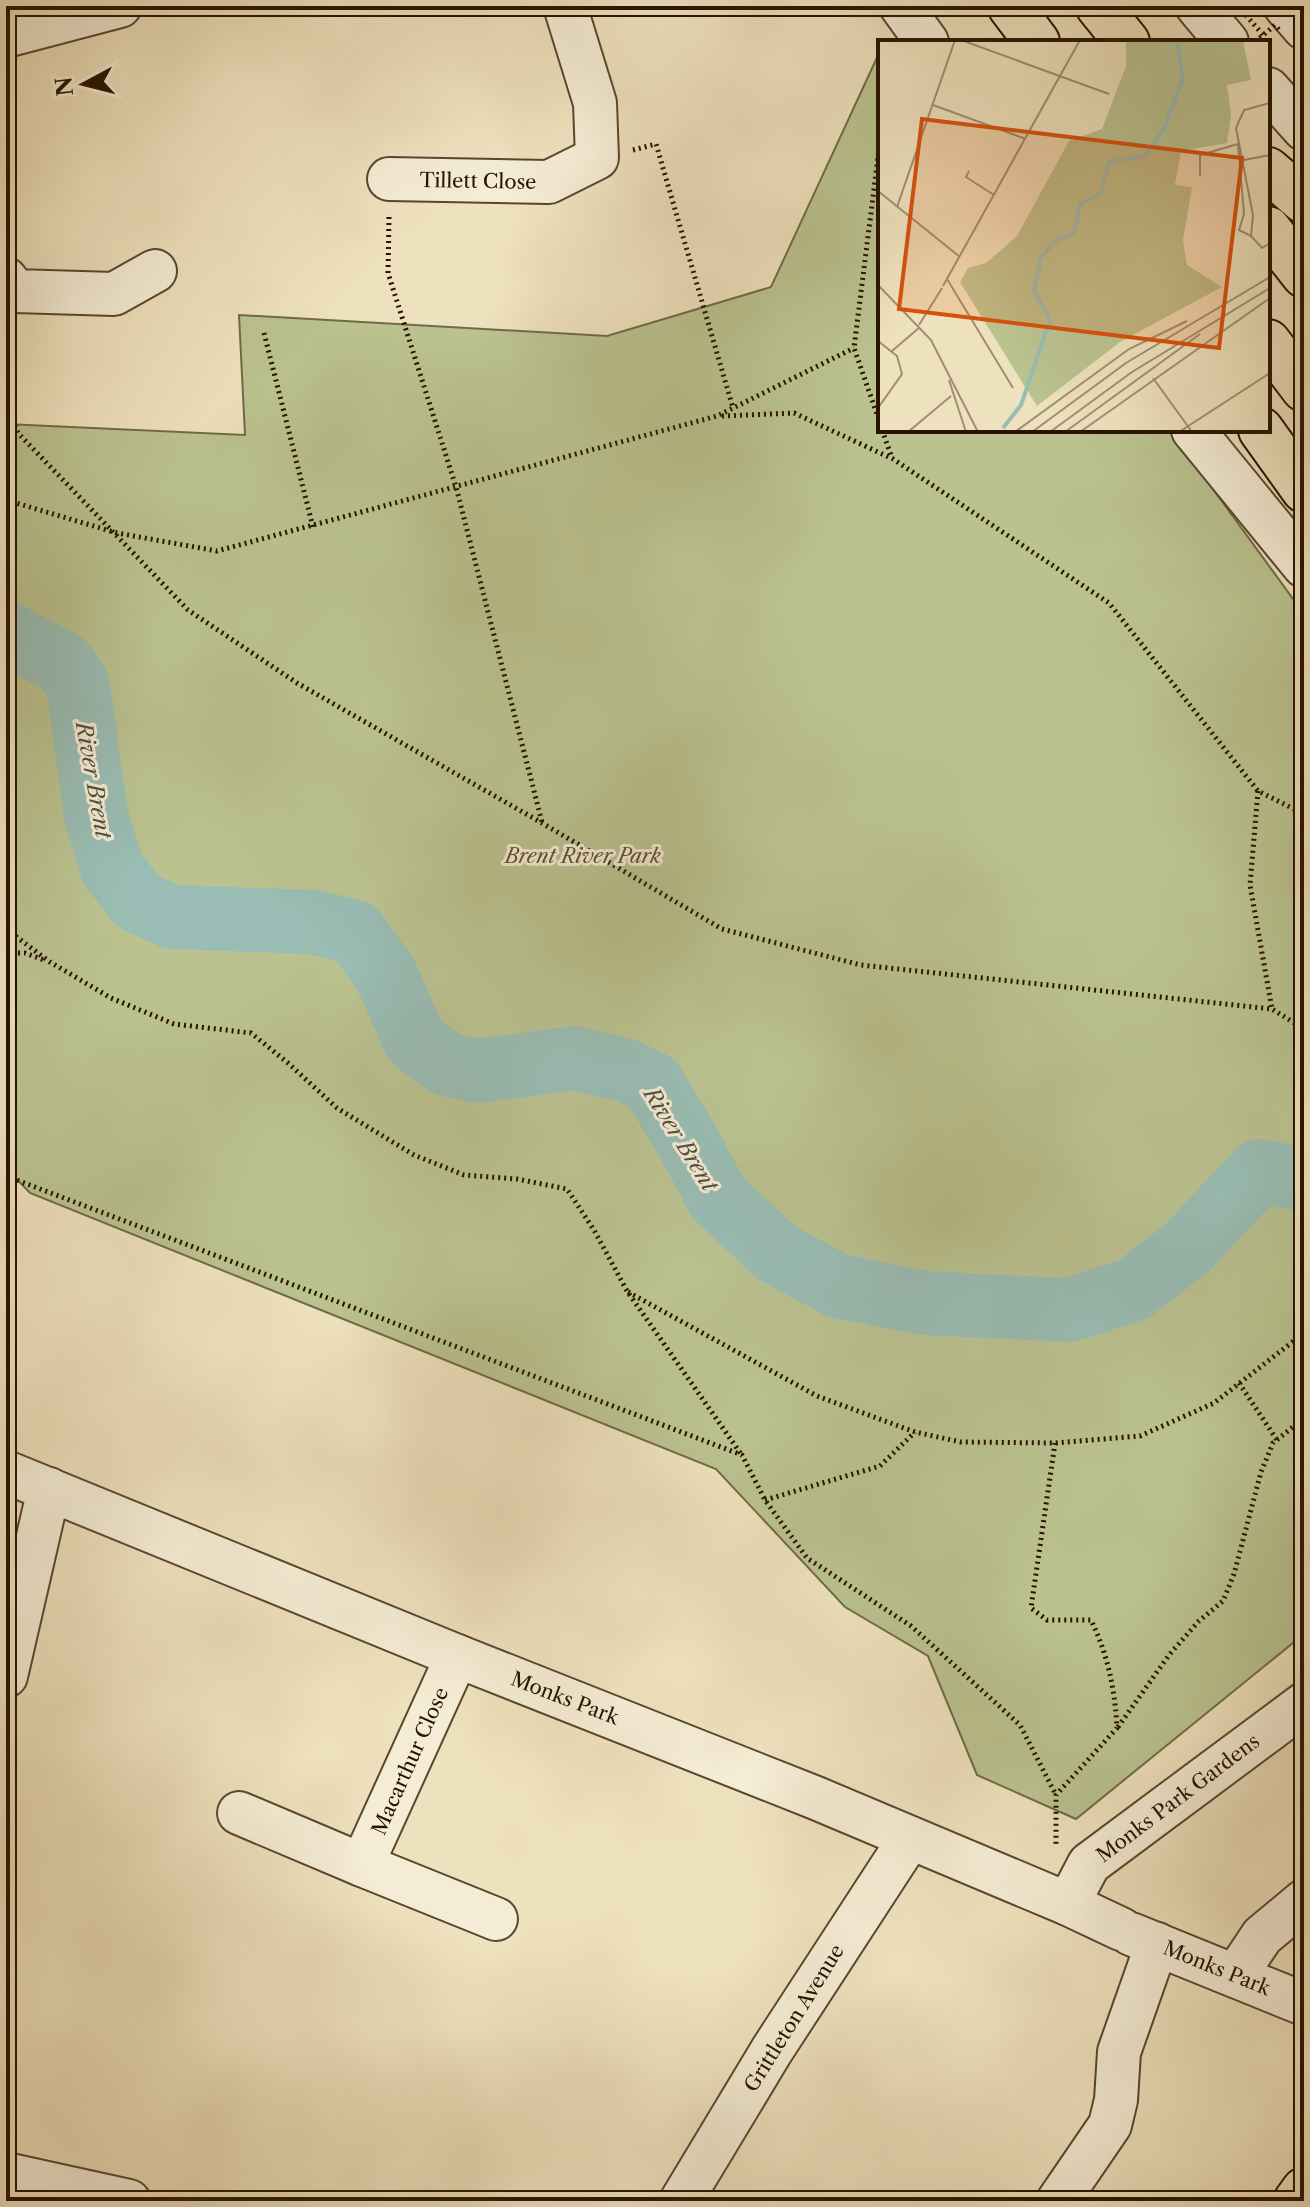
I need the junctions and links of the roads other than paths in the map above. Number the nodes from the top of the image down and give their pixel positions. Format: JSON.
{"nodes":[{"id":1,"x":565,"y":6,"type":"edge"},
{"id":2,"x":901,"y":6,"type":"edge"},
{"id":3,"x":1010,"y":6,"type":"edge"},
{"id":4,"x":1098,"y":6,"type":"edge"},
{"id":5,"x":1197,"y":6,"type":"edge"},
{"id":6,"x":105,"y":10,"type":"edge"},
{"id":7,"x":1272,"y":28,"type":"edge"},
{"id":8,"x":6,"y":36,"type":"edge"},
{"id":9,"x":926,"y":40,"type":"edge"},
{"id":10,"x":1036,"y":40,"type":"edge"},
{"id":11,"x":1125,"y":40,"type":"edge"},
{"id":12,"x":1270,"y":172,"type":"edge"},
{"id":13,"x":389,"y":179,"type":"road end"},
{"id":14,"x":1304,"y":201,"type":"edge"},
{"id":15,"x":1270,"y":232,"type":"edge"},
{"id":16,"x":155,"y":271,"type":"dead end"},
{"id":17,"x":1304,"y":275,"type":"edge"},
{"id":18,"x":6,"y":279,"type":"edge"},
{"id":19,"x":1270,"y":345,"type":"edge"},
{"id":20,"x":1304,"y":389,"type":"edge"},
{"id":21,"x":1195,"y":432,"type":"edge"},
{"id":22,"x":1262,"y":432,"type":"edge"},
{"id":23,"x":1304,"y":490,"type":"edge"},
{"id":24,"x":1304,"y":566,"type":"edge"},
{"id":25,"x":6,"y":1472,"type":"edge"},
{"id":26,"x":49,"y":1489,"type":"junction"},
{"id":27,"x":457,"y":1656,"type":"junction"},
{"id":28,"x":6,"y":1676,"type":"edge"},
{"id":29,"x":1304,"y":1704,"type":"edge"},
{"id":30,"x":239,"y":1813,"type":"dead end"},
{"id":31,"x":910,"y":1838,"type":"junction"},
{"id":32,"x":362,"y":1865,"type":"junction"},
{"id":33,"x":1304,"y":1901,"type":"edge"},
{"id":34,"x":1062,"y":1902,"type":"junction"},
{"id":35,"x":496,"y":1919,"type":"dead end"},
{"id":36,"x":1136,"y":1936,"type":"junction"},
{"id":37,"x":1236,"y":1975,"type":"junction"},
{"id":38,"x":1304,"y":2004,"type":"edge"},
{"id":39,"x":6,"y":2174,"type":"edge"},
{"id":40,"x":1304,"y":2190,"type":"edge"},
{"id":41,"x":129,"y":2201,"type":"edge"},
{"id":42,"x":681,"y":2201,"type":"edge"},
{"id":43,"x":1058,"y":2201,"type":"edge"},
{"id":44,"x":1296,"y":2201,"type":"edge"}],
"edges":[{"from":1,"to":13,"type":"street","name":"Tillett Close"},
{"from":2,"to":9,"type":"street"},
{"from":3,"to":10,"type":"main road"},
{"from":4,"to":11,"type":"main road"},
{"from":5,"to":7,"type":"street"},
{"from":6,"to":8,"type":"street"},
{"from":12,"to":14,"type":"main road"},
{"from":15,"to":17,"type":"main road"},
{"from":16,"to":18,"type":"street"},
{"from":19,"to":20,"type":"main road"},
{"from":21,"to":24,"type":"street"},
{"from":22,"to":23,"type":"main road"},
{"from":25,"to":26,"type":"street","name":"Monks Park"},
{"from":26,"to":27,"type":"street","name":"Monks Park"},
{"from":26,"to":28,"type":"street"},
{"from":27,"to":31,"type":"street","name":"Monks Park"},
{"from":27,"to":32,"type":"street","name":"Macarthur Close"},
{"from":29,"to":34,"type":"street","name":"Monks Park Gardens"},
{"from":30,"to":32,"type":"street"},
{"from":31,"to":34,"type":"street","name":"Monks Park"},
{"from":31,"to":42,"type":"street","name":"Grittleton Avenue"},
{"from":32,"to":35,"type":"street"},
{"from":33,"to":37,"type":"street"},
{"from":34,"to":36,"type":"street","name":"Monks Park"},
{"from":36,"to":37,"type":"street","name":"Monks Park"},
{"from":36,"to":43,"type":"street"},
{"from":37,"to":38,"type":"street","name":"Monks Park"},
{"from":39,"to":41,"type":"street"},
{"from":40,"to":44,"type":"main road"}]}
